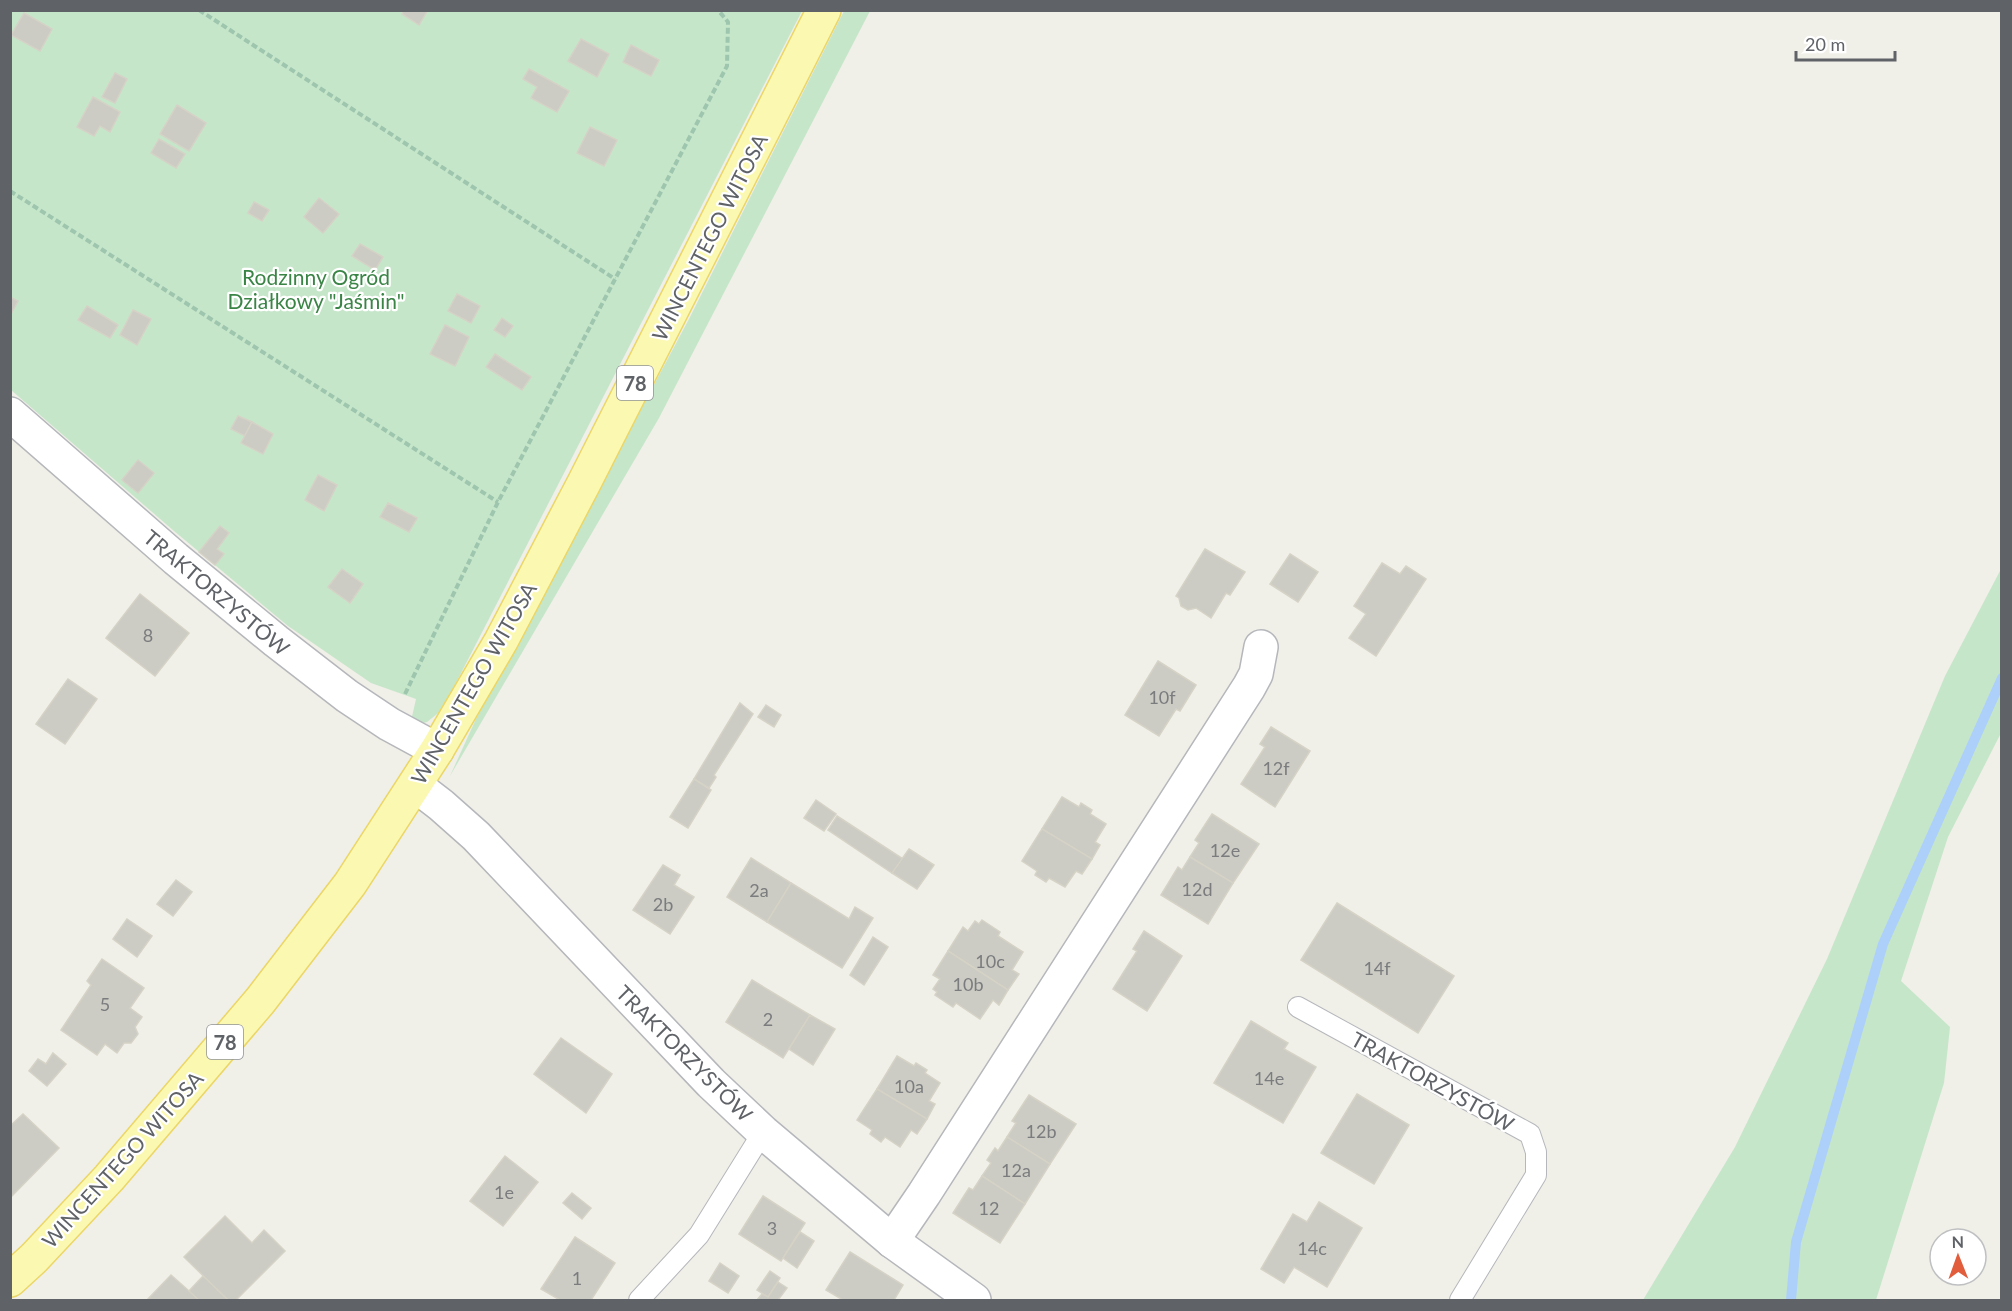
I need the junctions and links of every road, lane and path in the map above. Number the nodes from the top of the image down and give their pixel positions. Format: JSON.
{"nodes":[{"id":1,"x":199,"y":10,"type":"edge"},
{"id":2,"x":718,"y":10,"type":"edge"},
{"id":3,"x":824,"y":10,"type":"edge"},
{"id":4,"x":10,"y":191,"type":"edge"},
{"id":5,"x":615,"y":279,"type":"junction"},
{"id":6,"x":10,"y":414,"type":"edge"},
{"id":7,"x":498,"y":502,"type":"junction"},
{"id":8,"x":1261,"y":647,"type":"dead end"},
{"id":9,"x":388,"y":724,"type":"junction"},
{"id":10,"x":437,"y":750,"type":"junction"},
{"id":11,"x":415,"y":785,"type":"junction"},
{"id":12,"x":1298,"y":1007,"type":"dead end"},
{"id":13,"x":763,"y":1132,"type":"junction"},
{"id":14,"x":892,"y":1241,"type":"junction"},
{"id":15,"x":10,"y":1280,"type":"edge"},
{"id":16,"x":639,"y":1300,"type":"edge"},
{"id":17,"x":974,"y":1300,"type":"edge"},
{"id":18,"x":1460,"y":1300,"type":"edge"}],
"edges":[{"from":1,"to":5,"type":"path"},
{"from":2,"to":5,"type":"path"},
{"from":3,"to":10,"type":"main road","name":"WINCENTEGO WITOSA","number":"78"},
{"from":4,"to":7,"type":"path"},
{"from":5,"to":7,"type":"path"},
{"from":6,"to":9,"type":"street","name":"TRAKTORZYSTÓW"},
{"from":7,"to":9,"type":"path"},
{"from":8,"to":14,"type":"street"},
{"from":9,"to":10,"type":"street","name":"TRAKTORZYSTÓW"},
{"from":10,"to":11,"type":"main road","name":"WINCENTEGO WITOSA","number":"78"},
{"from":11,"to":13,"type":"street","name":"TRAKTORZYSTÓW"},
{"from":11,"to":15,"type":"main road","name":"WINCENTEGO WITOSA","number":"78"},
{"from":12,"to":18,"type":"lane","name":"TRAKTORZYSTÓW"},
{"from":13,"to":14,"type":"street","name":"TRAKTORZYSTÓW"},
{"from":13,"to":16,"type":"lane"},
{"from":14,"to":17,"type":"street","name":"TRAKTORZYSTÓW"}]}
